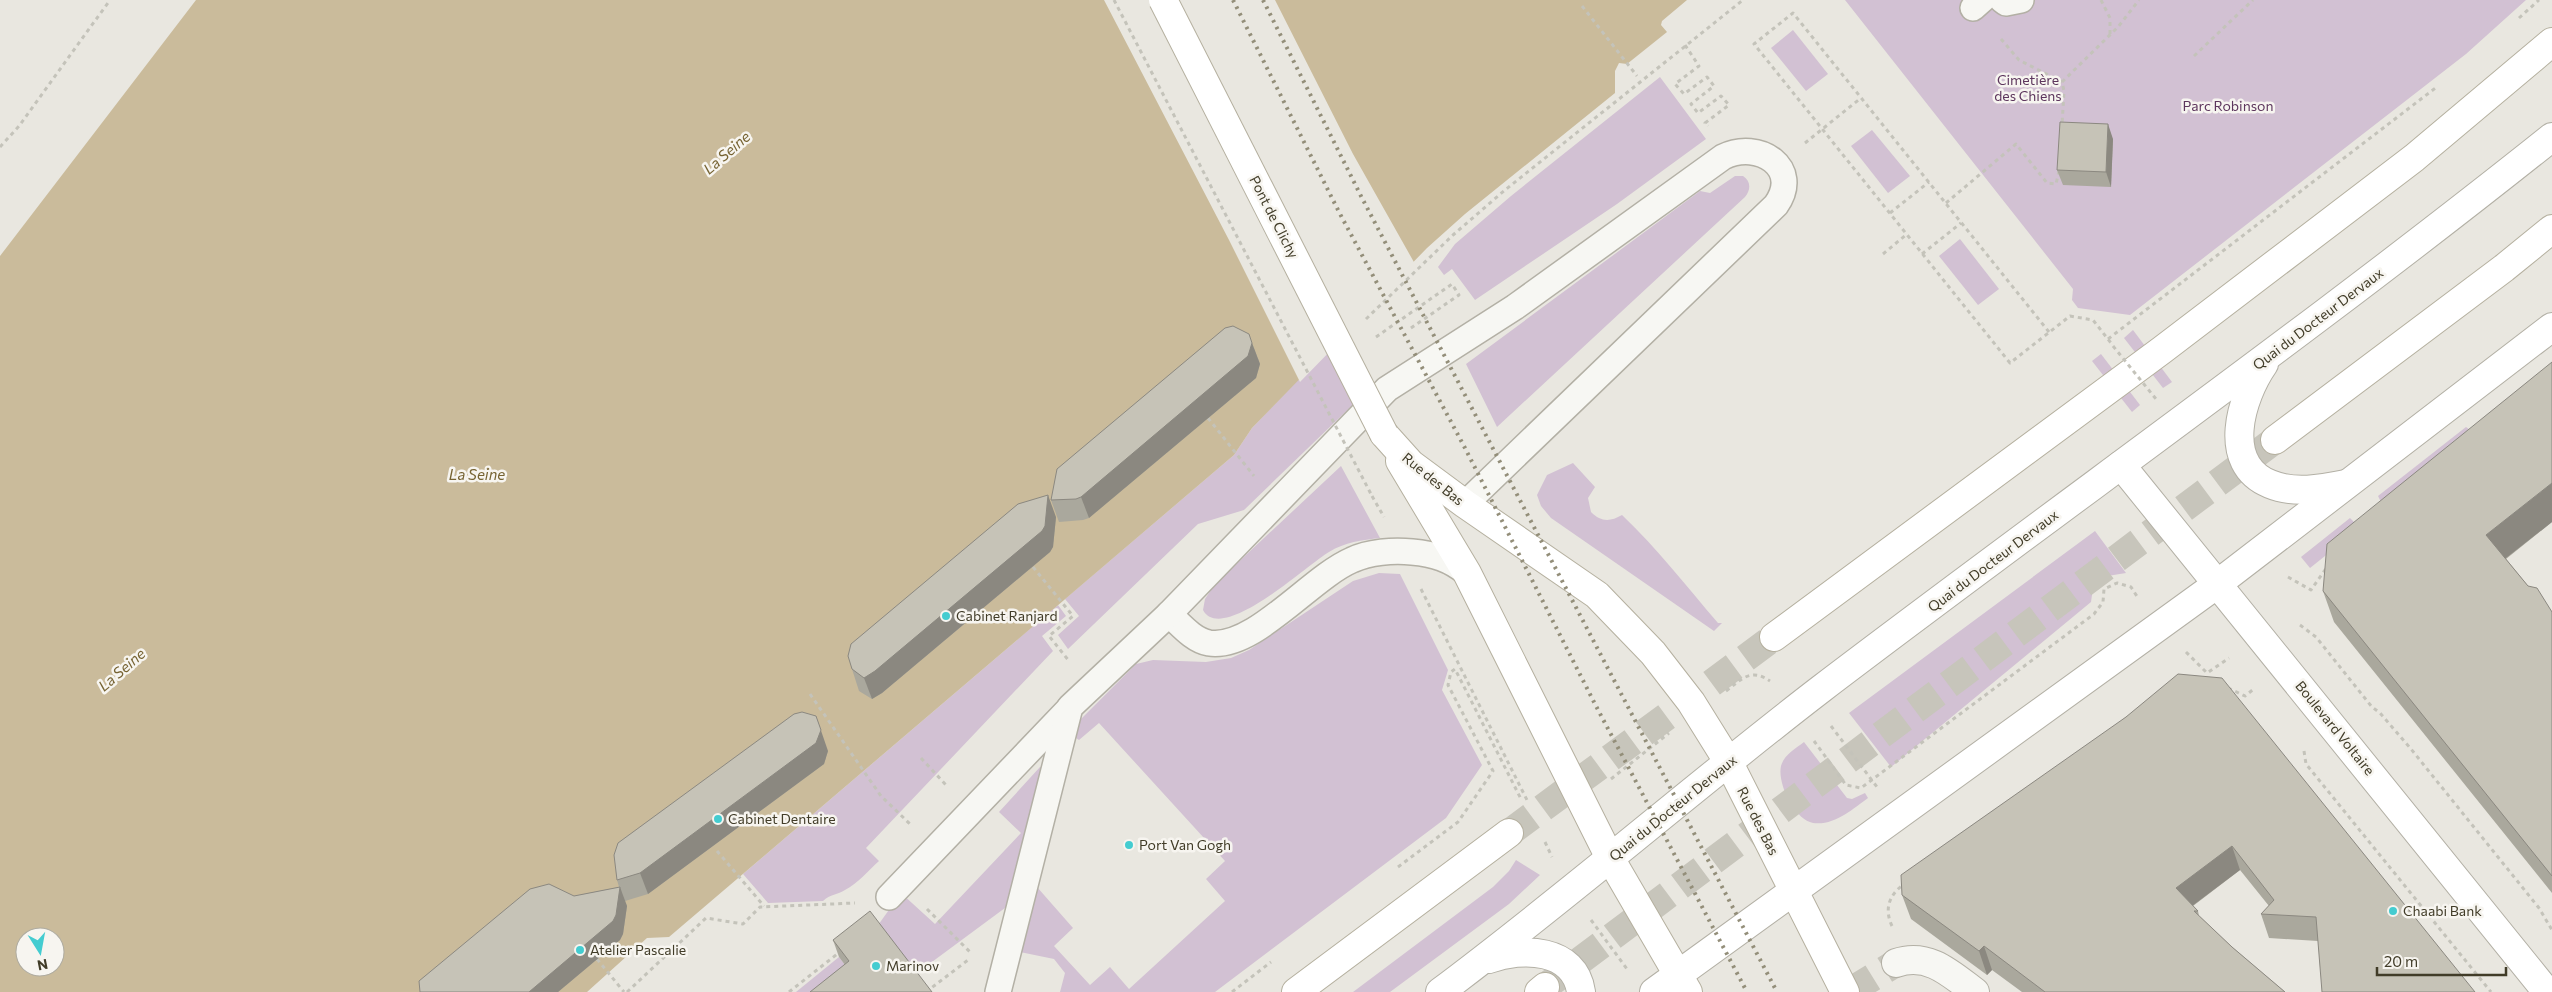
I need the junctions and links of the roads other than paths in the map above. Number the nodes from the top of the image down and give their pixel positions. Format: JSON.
{"nodes":[{"id":1,"x":1163,"y":0,"type":"edge"},
{"id":2,"x":2002,"y":0,"type":"edge"},
{"id":3,"x":2021,"y":0,"type":"edge"},
{"id":4,"x":2552,"y":42,"type":"edge"},
{"id":5,"x":2552,"y":137,"type":"edge"},
{"id":6,"x":2552,"y":229,"type":"edge"},
{"id":7,"x":2552,"y":327,"type":"edge"},
{"id":8,"x":2271,"y":355,"type":"junction"},
{"id":9,"x":1384,"y":434,"type":"junction"},
{"id":10,"x":2275,"y":440,"type":"tunnel mouth"},
{"id":11,"x":2121,"y":465,"type":"junction"},
{"id":12,"x":2346,"y":484,"type":"junction"},
{"id":13,"x":1465,"y":504,"type":"junction"},
{"id":14,"x":1467,"y":573,"type":"junction"},
{"id":15,"x":2216,"y":585,"type":"junction"},
{"id":16,"x":1169,"y":614,"type":"junction"},
{"id":17,"x":1774,"y":636,"type":"tunnel mouth"},
{"id":18,"x":1070,"y":707,"type":"junction"},
{"id":19,"x":1729,"y":763,"type":"junction"},
{"id":20,"x":1509,"y":833,"type":"tunnel mouth"},
{"id":21,"x":1610,"y":858,"type":"junction"},
{"id":22,"x":895,"y":891,"type":"road end"},
{"id":23,"x":1794,"y":891,"type":"junction"},
{"id":24,"x":1482,"y":961,"type":"junction"},
{"id":25,"x":1908,"y":961,"type":"tunnel mouth"},
{"id":26,"x":1683,"y":984,"type":"edge"},
{"id":27,"x":998,"y":992,"type":"edge"},
{"id":28,"x":1296,"y":992,"type":"edge"},
{"id":29,"x":1440,"y":992,"type":"edge"},
{"id":30,"x":1581,"y":992,"type":"edge"},
{"id":31,"x":1654,"y":992,"type":"edge"},
{"id":32,"x":1845,"y":992,"type":"edge"},
{"id":33,"x":1975,"y":992,"type":"edge"},
{"id":34,"x":2547,"y":992,"type":"edge"}],
"edges":[{"from":1,"to":9,"type":"main road","name":"Pont de Clichy","bridge":true},
{"from":2,"to":3,"type":"lane"},
{"from":4,"to":17,"type":"main road"},
{"from":5,"to":8,"type":"main road","name":"Quai du Docteur Dervaux"},
{"from":6,"to":10,"type":"main road"},
{"from":7,"to":12,"type":"main road"},
{"from":8,"to":11,"type":"main road","name":"Quai du Docteur Dervaux"},
{"from":8,"to":12,"type":"main road"},
{"from":9,"to":13,"type":"main road","name":"Rue des Bas"},
{"from":9,"to":14,"type":"main road","name":"Rue des Bas"},
{"from":11,"to":15,"type":"main road","name":"Boulevard Voltaire"},
{"from":11,"to":19,"type":"main road","name":"Quai du Docteur Dervaux"},
{"from":12,"to":15,"type":"main road"},
{"from":13,"to":16,"type":"lane"},
{"from":13,"to":19,"type":"main road","name":"Rue des Bas"},
{"from":14,"to":16,"type":"lane"},
{"from":14,"to":21,"type":"main road","name":"Rue des Bas"},
{"from":15,"to":23,"type":"main road"},
{"from":15,"to":34,"type":"main road","name":"Boulevard Voltaire"},
{"from":16,"to":18,"type":"lane"},
{"from":18,"to":22,"type":"lane"},
{"from":18,"to":27,"type":"lane"},
{"from":19,"to":21,"type":"main road","name":"Quai du Docteur Dervaux"},
{"from":19,"to":23,"type":"main road","name":"Rue des Bas"},
{"from":20,"to":28,"type":"main road"},
{"from":21,"to":24,"type":"main road","name":"Quai du Docteur Dervaux"},
{"from":21,"to":26,"type":"main road","name":"Rue des Bas"},
{"from":23,"to":26,"type":"main road"},
{"from":23,"to":32,"type":"main road","name":"Rue des Bas"},
{"from":24,"to":29,"type":"main road","name":"Quai du Docteur Dervaux"},
{"from":24,"to":30,"type":"main road"},
{"from":25,"to":33,"type":"street"},
{"from":26,"to":31,"type":"main road"}]}
